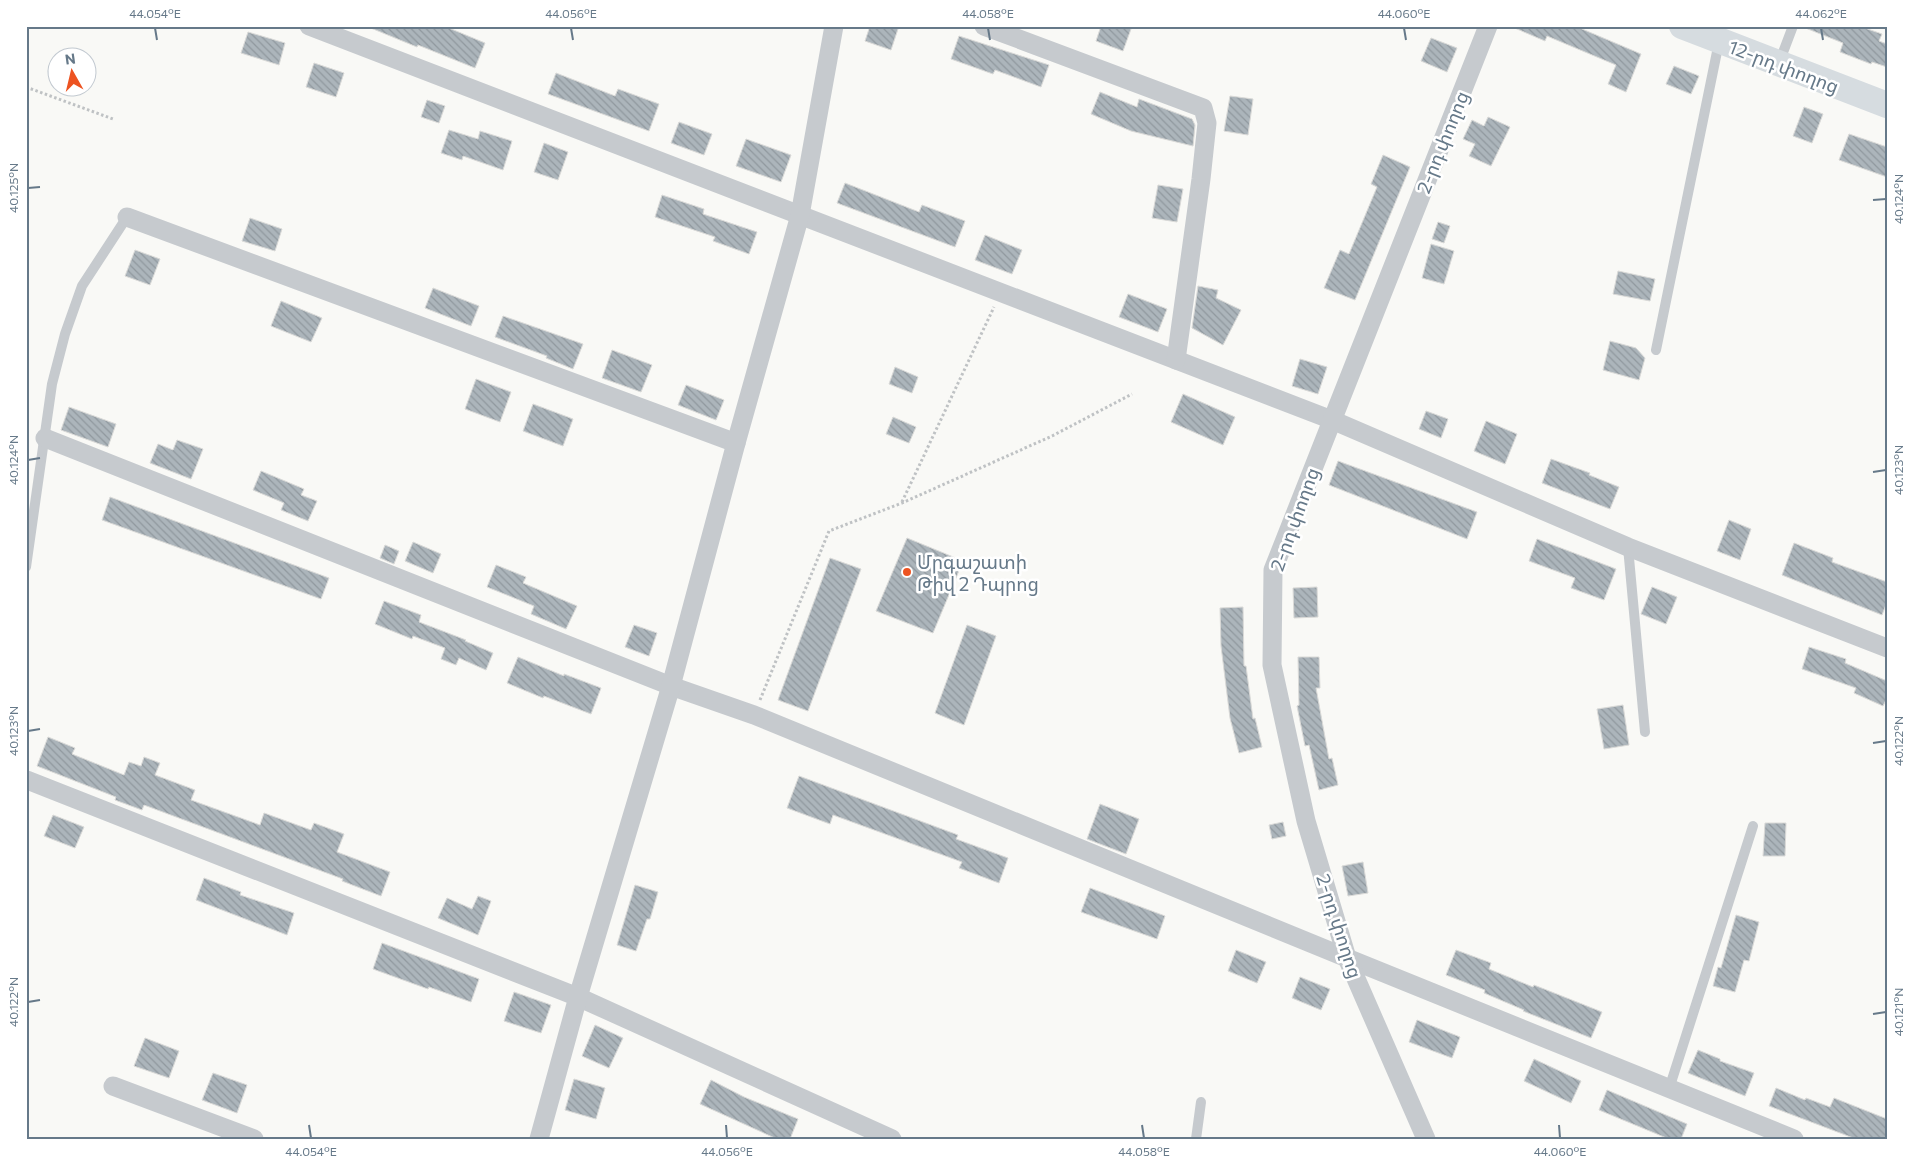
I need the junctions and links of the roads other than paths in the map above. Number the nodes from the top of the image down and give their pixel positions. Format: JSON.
{"nodes":[{"id":1,"x":309,"y":26,"type":"edge"},
{"id":2,"x":834,"y":26,"type":"edge"},
{"id":3,"x":984,"y":26,"type":"edge"},
{"id":4,"x":1488,"y":26,"type":"edge"},
{"id":5,"x":1682,"y":26,"type":"edge"},
{"id":6,"x":1793,"y":26,"type":"edge"},
{"id":7,"x":1719,"y":42,"type":"junction"},
{"id":8,"x":1779,"y":64,"type":"junction"},
{"id":9,"x":1887,"y":105,"type":"edge"},
{"id":10,"x":800,"y":215,"type":"junction"},
{"id":11,"x":128,"y":217,"type":"joint"},
{"id":12,"x":1656,"y":350,"type":"dead end"},
{"id":13,"x":1176,"y":360,"type":"junction"},
{"id":14,"x":1332,"y":420,"type":"junction"},
{"id":15,"x":45,"y":438,"type":"junction"},
{"id":16,"x":736,"y":443,"type":"junction"},
{"id":17,"x":1628,"y":547,"type":"junction"},
{"id":18,"x":26,"y":568,"type":"edge"},
{"id":19,"x":1887,"y":648,"type":"edge"},
{"id":20,"x":670,"y":686,"type":"junction"},
{"id":21,"x":1645,"y":732,"type":"dead end"},
{"id":22,"x":26,"y":779,"type":"edge"},
{"id":23,"x":1753,"y":826,"type":"dead end"},
{"id":24,"x":1348,"y":958,"type":"junction"},
{"id":25,"x":578,"y":997,"type":"junction"},
{"id":26,"x":113,"y":1086,"type":"dead end"},
{"id":27,"x":1670,"y":1089,"type":"junction"},
{"id":28,"x":1201,"y":1102,"type":"dead end"},
{"id":29,"x":254,"y":1139,"type":"edge"},
{"id":30,"x":539,"y":1139,"type":"edge"},
{"id":31,"x":892,"y":1139,"type":"edge"},
{"id":32,"x":1196,"y":1139,"type":"edge"},
{"id":33,"x":1426,"y":1139,"type":"edge"},
{"id":34,"x":1794,"y":1139,"type":"edge"}],
"edges":[{"from":1,"to":10,"type":"street"},
{"from":2,"to":10,"type":"street"},
{"from":3,"to":13,"type":"street"},
{"from":4,"to":14,"type":"street","name":"2-րդ փողոց"},
{"from":5,"to":7,"type":"street","name":"12-րդ փողոց"},
{"from":6,"to":8,"type":"lane"},
{"from":7,"to":8,"type":"street","name":"12-րդ փողոց"},
{"from":7,"to":12,"type":"lane"},
{"from":8,"to":9,"type":"street","name":"12-րդ փողոց"},
{"from":10,"to":13,"type":"street"},
{"from":10,"to":16,"type":"street"},
{"from":11,"to":15,"type":"lane"},
{"from":11,"to":16,"type":"street"},
{"from":13,"to":14,"type":"street"},
{"from":14,"to":17,"type":"street"},
{"from":14,"to":24,"type":"street","name":"2-րդ փողոց"},
{"from":15,"to":18,"type":"lane"},
{"from":15,"to":20,"type":"street"},
{"from":16,"to":20,"type":"street"},
{"from":17,"to":19,"type":"street"},
{"from":17,"to":21,"type":"lane"},
{"from":20,"to":24,"type":"street"},
{"from":20,"to":25,"type":"street"},
{"from":22,"to":25,"type":"street"},
{"from":23,"to":27,"type":"lane"},
{"from":24,"to":27,"type":"street"},
{"from":24,"to":33,"type":"street","name":"2-րդ փողոց"},
{"from":25,"to":30,"type":"street"},
{"from":25,"to":31,"type":"street"},
{"from":26,"to":29,"type":"street"},
{"from":27,"to":34,"type":"street"},
{"from":28,"to":32,"type":"lane"}]}
